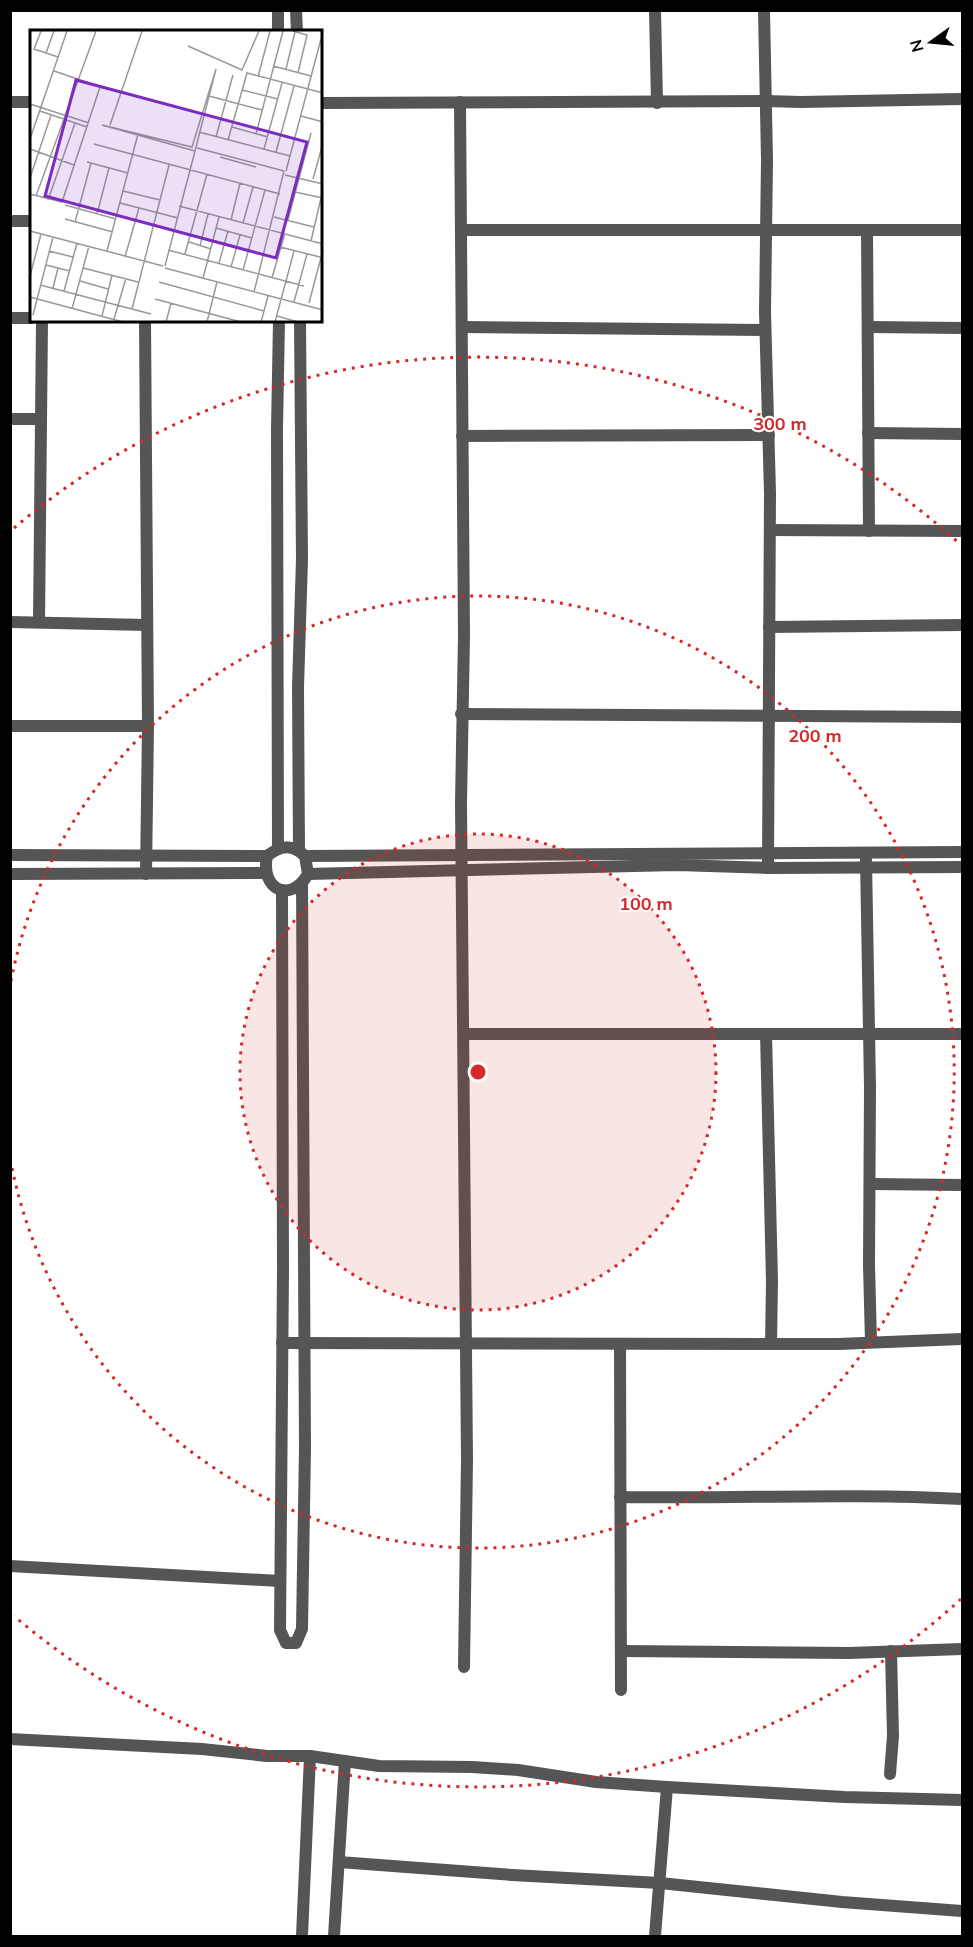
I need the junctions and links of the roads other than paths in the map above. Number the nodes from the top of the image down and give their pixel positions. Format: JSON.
{"nodes":[{"id":1,"x":278,"y":10,"type":"edge"},
{"id":2,"x":296,"y":10,"type":"edge"},
{"id":3,"x":655,"y":10,"type":"edge"},
{"id":4,"x":764,"y":10,"type":"edge"},
{"id":5,"x":278,"y":30,"type":"edge"},
{"id":6,"x":297,"y":30,"type":"edge"},
{"id":7,"x":963,"y":99,"type":"edge"},
{"id":8,"x":766,"y":101,"type":"junction"},
{"id":9,"x":10,"y":102,"type":"edge"},
{"id":10,"x":30,"y":102,"type":"edge"},
{"id":11,"x":460,"y":102,"type":"junction"},
{"id":12,"x":657,"y":102,"type":"junction"},
{"id":13,"x":322,"y":103,"type":"edge"},
{"id":14,"x":10,"y":221,"type":"edge"},
{"id":15,"x":30,"y":221,"type":"edge"},
{"id":16,"x":461,"y":230,"type":"junction"},
{"id":17,"x":766,"y":230,"type":"junction"},
{"id":18,"x":867,"y":230,"type":"junction"},
{"id":19,"x":963,"y":230,"type":"edge"},
{"id":20,"x":10,"y":318,"type":"edge"},
{"id":21,"x":30,"y":318,"type":"edge"},
{"id":22,"x":42,"y":322,"type":"edge"},
{"id":23,"x":146,"y":322,"type":"edge"},
{"id":24,"x":279,"y":322,"type":"edge"},
{"id":25,"x":300,"y":322,"type":"edge"},
{"id":26,"x":462,"y":327,"type":"junction"},
{"id":27,"x":867,"y":327,"type":"junction"},
{"id":28,"x":963,"y":328,"type":"edge"},
{"id":29,"x":765,"y":330,"type":"junction"},
{"id":30,"x":10,"y":419,"type":"edge"},
{"id":31,"x":41,"y":419,"type":"junction"},
{"id":32,"x":868,"y":433,"type":"junction"},
{"id":33,"x":963,"y":434,"type":"edge"},
{"id":34,"x":769,"y":435,"type":"junction"},
{"id":35,"x":462,"y":436,"type":"junction"},
{"id":36,"x":770,"y":530,"type":"junction"},
{"id":37,"x":869,"y":531,"type":"junction"},
{"id":38,"x":963,"y":531,"type":"edge"},
{"id":39,"x":10,"y":622,"type":"edge"},
{"id":40,"x":39,"y":622,"type":"junction"},
{"id":41,"x":147,"y":625,"type":"junction"},
{"id":42,"x":963,"y":625,"type":"edge"},
{"id":43,"x":769,"y":627,"type":"junction"},
{"id":44,"x":462,"y":714,"type":"junction"},
{"id":45,"x":769,"y":716,"type":"junction"},
{"id":46,"x":963,"y":717,"type":"edge"},
{"id":47,"x":10,"y":726,"type":"edge"},
{"id":48,"x":148,"y":726,"type":"junction"},
{"id":49,"x":272,"y":852,"type":"junction"},
{"id":50,"x":963,"y":852,"type":"edge"},
{"id":51,"x":302,"y":853,"type":"junction"},
{"id":52,"x":769,"y":853,"type":"junction"},
{"id":53,"x":866,"y":853,"type":"junction"},
{"id":54,"x":10,"y":855,"type":"edge"},
{"id":55,"x":462,"y":855,"type":"junction"},
{"id":56,"x":146,"y":856,"type":"junction"},
{"id":57,"x":963,"y":867,"type":"edge"},
{"id":58,"x":768,"y":868,"type":"junction"},
{"id":59,"x":866,"y":868,"type":"junction"},
{"id":60,"x":462,"y":870,"type":"junction"},
{"id":61,"x":146,"y":873,"type":"junction"},
{"id":62,"x":265,"y":873,"type":"junction"},
{"id":63,"x":10,"y":874,"type":"edge"},
{"id":64,"x":305,"y":879,"type":"junction"},
{"id":65,"x":282,"y":890,"type":"junction"},
{"id":66,"x":465,"y":1034,"type":"junction"},
{"id":67,"x":766,"y":1034,"type":"junction"},
{"id":68,"x":963,"y":1034,"type":"edge"},
{"id":69,"x":869,"y":1035,"type":"junction"},
{"id":70,"x":870,"y":1184,"type":"junction"},
{"id":71,"x":963,"y":1185,"type":"edge"},
{"id":72,"x":963,"y":1339,"type":"edge"},
{"id":73,"x":871,"y":1342,"type":"junction"},
{"id":74,"x":282,"y":1343,"type":"junction"},
{"id":75,"x":304,"y":1343,"type":"junction"},
{"id":76,"x":466,"y":1343,"type":"junction"},
{"id":77,"x":620,"y":1344,"type":"junction"},
{"id":78,"x":771,"y":1344,"type":"junction"},
{"id":79,"x":621,"y":1497,"type":"junction"},
{"id":80,"x":963,"y":1499,"type":"edge"},
{"id":81,"x":10,"y":1566,"type":"edge"},
{"id":82,"x":280,"y":1581,"type":"junction"},
{"id":83,"x":963,"y":1649,"type":"edge"},
{"id":84,"x":621,"y":1651,"type":"junction"},
{"id":85,"x":891,"y":1651,"type":"junction"},
{"id":86,"x":464,"y":1667,"type":"dead end"},
{"id":87,"x":621,"y":1690,"type":"dead end"},
{"id":88,"x":10,"y":1739,"type":"edge"},
{"id":89,"x":310,"y":1756,"type":"junction"},
{"id":90,"x":345,"y":1761,"type":"junction"},
{"id":91,"x":890,"y":1774,"type":"dead end"},
{"id":92,"x":667,"y":1787,"type":"junction"},
{"id":93,"x":963,"y":1800,"type":"edge"},
{"id":94,"x":339,"y":1862,"type":"junction"},
{"id":95,"x":660,"y":1883,"type":"junction"},
{"id":96,"x":963,"y":1911,"type":"edge"},
{"id":97,"x":302,"y":1936,"type":"edge"},
{"id":98,"x":334,"y":1936,"type":"edge"},
{"id":99,"x":655,"y":1936,"type":"edge"}],
"edges":[{"from":1,"to":5,"type":"street"},
{"from":2,"to":6,"type":"street"},
{"from":3,"to":12,"type":"street"},
{"from":4,"to":8,"type":"street"},
{"from":7,"to":8,"type":"street"},
{"from":8,"to":12,"type":"street"},
{"from":8,"to":17,"type":"street"},
{"from":9,"to":10,"type":"street"},
{"from":11,"to":12,"type":"street"},
{"from":11,"to":13,"type":"street"},
{"from":11,"to":16,"type":"street"},
{"from":14,"to":15,"type":"street"},
{"from":16,"to":17,"type":"street"},
{"from":16,"to":26,"type":"street"},
{"from":17,"to":18,"type":"street"},
{"from":17,"to":29,"type":"street"},
{"from":18,"to":19,"type":"street"},
{"from":18,"to":27,"type":"street"},
{"from":20,"to":21,"type":"street"},
{"from":22,"to":31,"type":"street"},
{"from":23,"to":41,"type":"street"},
{"from":24,"to":49,"type":"street"},
{"from":25,"to":51,"type":"street"},
{"from":26,"to":29,"type":"street"},
{"from":26,"to":35,"type":"street"},
{"from":27,"to":28,"type":"street"},
{"from":27,"to":32,"type":"street"},
{"from":29,"to":34,"type":"street"},
{"from":30,"to":31,"type":"street"},
{"from":31,"to":40,"type":"street"},
{"from":32,"to":33,"type":"street"},
{"from":32,"to":37,"type":"street"},
{"from":34,"to":35,"type":"street"},
{"from":34,"to":36,"type":"street"},
{"from":35,"to":44,"type":"street"},
{"from":36,"to":37,"type":"street"},
{"from":36,"to":43,"type":"street"},
{"from":37,"to":38,"type":"street"},
{"from":39,"to":40,"type":"street"},
{"from":40,"to":41,"type":"street"},
{"from":41,"to":48,"type":"street"},
{"from":42,"to":43,"type":"street"},
{"from":43,"to":45,"type":"street"},
{"from":44,"to":45,"type":"street"},
{"from":44,"to":55,"type":"street"},
{"from":45,"to":46,"type":"street"},
{"from":45,"to":52,"type":"street"},
{"from":47,"to":48,"type":"street"},
{"from":48,"to":56,"type":"street"},
{"from":49,"to":51,"type":"street"},
{"from":49,"to":56,"type":"street"},
{"from":49,"to":62,"type":"street"},
{"from":50,"to":53,"type":"street"},
{"from":51,"to":55,"type":"street"},
{"from":51,"to":64,"type":"street"},
{"from":52,"to":53,"type":"street"},
{"from":52,"to":55,"type":"street"},
{"from":52,"to":58,"type":"street"},
{"from":53,"to":59,"type":"street"},
{"from":54,"to":56,"type":"street"},
{"from":55,"to":60,"type":"street"},
{"from":56,"to":61,"type":"street"},
{"from":57,"to":59,"type":"street"},
{"from":58,"to":59,"type":"street"},
{"from":58,"to":60,"type":"street"},
{"from":59,"to":69,"type":"street"},
{"from":60,"to":64,"type":"street"},
{"from":60,"to":66,"type":"street"},
{"from":61,"to":62,"type":"street"},
{"from":61,"to":63,"type":"street"},
{"from":62,"to":65,"type":"street"},
{"from":64,"to":65,"type":"street"},
{"from":64,"to":75,"type":"street"},
{"from":65,"to":74,"type":"street"},
{"from":66,"to":67,"type":"street"},
{"from":66,"to":76,"type":"street"},
{"from":67,"to":69,"type":"street"},
{"from":67,"to":78,"type":"street"},
{"from":68,"to":69,"type":"street"},
{"from":69,"to":70,"type":"street"},
{"from":70,"to":71,"type":"street"},
{"from":70,"to":73,"type":"street"},
{"from":72,"to":73,"type":"street"},
{"from":73,"to":78,"type":"street"},
{"from":74,"to":75,"type":"street"},
{"from":74,"to":82,"type":"street"},
{"from":75,"to":76,"type":"street"},
{"from":75,"to":82,"type":"street"},
{"from":76,"to":77,"type":"street"},
{"from":76,"to":86,"type":"street"},
{"from":77,"to":78,"type":"street"},
{"from":77,"to":79,"type":"street"},
{"from":79,"to":80,"type":"street"},
{"from":79,"to":84,"type":"street"},
{"from":81,"to":82,"type":"street"},
{"from":83,"to":85,"type":"street"},
{"from":84,"to":85,"type":"street"},
{"from":84,"to":87,"type":"street"},
{"from":85,"to":91,"type":"street"},
{"from":88,"to":89,"type":"street"},
{"from":89,"to":90,"type":"street"},
{"from":89,"to":97,"type":"street"},
{"from":90,"to":92,"type":"street"},
{"from":90,"to":94,"type":"street"},
{"from":92,"to":93,"type":"street"},
{"from":92,"to":95,"type":"street"},
{"from":94,"to":95,"type":"street"},
{"from":94,"to":98,"type":"street"},
{"from":95,"to":96,"type":"street"},
{"from":95,"to":99,"type":"street"}]}
